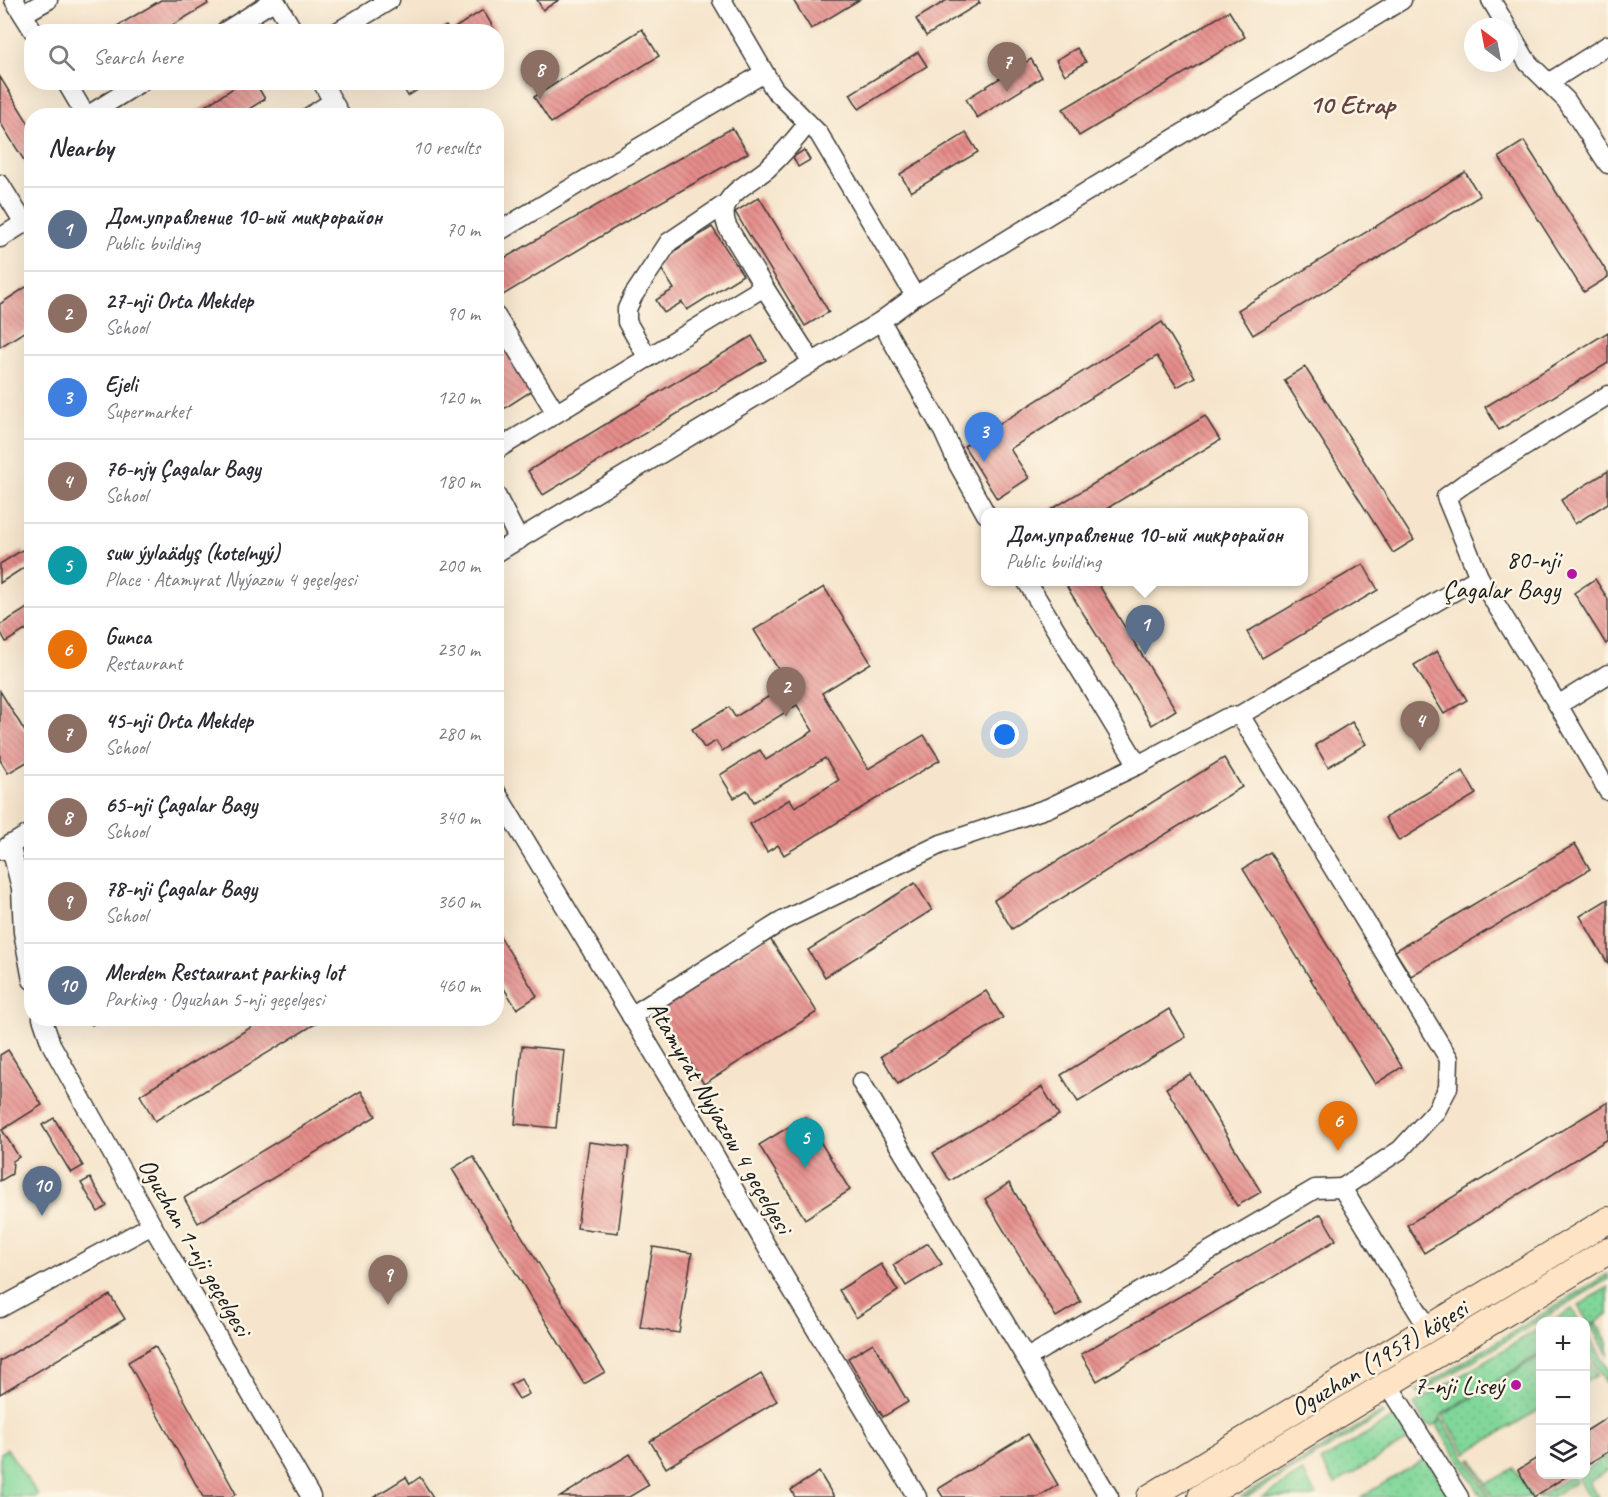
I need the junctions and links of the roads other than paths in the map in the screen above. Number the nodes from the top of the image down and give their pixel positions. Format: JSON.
{"nodes":[{"id":1,"x":48,"y":0,"type":"edge"},
{"id":2,"x":275,"y":0,"type":"edge"},
{"id":3,"x":390,"y":0,"type":"edge"},
{"id":4,"x":722,"y":0,"type":"edge"},
{"id":5,"x":1402,"y":0,"type":"edge"},
{"id":6,"x":1491,"y":0,"type":"edge"},
{"id":7,"x":18,"y":7,"type":"edge"},
{"id":8,"x":1502,"y":18,"type":"edge"},
{"id":9,"x":29,"y":24,"type":"edge"},
{"id":10,"x":237,"y":24,"type":"edge"},
{"id":11,"x":289,"y":24,"type":"edge"},
{"id":12,"x":350,"y":24,"type":"edge"},
{"id":13,"x":1608,"y":45,"type":"edge"},
{"id":14,"x":1518,"y":46,"type":"edge"},
{"id":15,"x":764,"y":73,"type":"junction"},
{"id":16,"x":1548,"y":83,"type":"junction"},
{"id":17,"x":71,"y":90,"type":"edge"},
{"id":18,"x":128,"y":90,"type":"edge"},
{"id":19,"x":326,"y":90,"type":"edge"},
{"id":20,"x":82,"y":108,"type":"edge"},
{"id":21,"x":100,"y":108,"type":"edge"},
{"id":22,"x":335,"y":108,"type":"edge"},
{"id":23,"x":808,"y":123,"type":"junction"},
{"id":24,"x":1608,"y":164,"type":"edge"},
{"id":25,"x":0,"y":184,"type":"edge"},
{"id":26,"x":727,"y":203,"type":"junction"},
{"id":27,"x":24,"y":215,"type":"edge"},
{"id":28,"x":24,"y":223,"type":"edge"},
{"id":29,"x":504,"y":228,"type":"edge"},
{"id":30,"x":0,"y":238,"type":"edge"},
{"id":31,"x":764,"y":287,"type":"junction"},
{"id":32,"x":915,"y":296,"type":"junction"},
{"id":33,"x":881,"y":321,"type":"junction"},
{"id":34,"x":504,"y":329,"type":"edge"},
{"id":35,"x":648,"y":358,"type":"junction"},
{"id":36,"x":812,"y":362,"type":"junction"},
{"id":37,"x":1608,"y":394,"type":"edge"},
{"id":38,"x":556,"y":413,"type":"junction"},
{"id":39,"x":504,"y":445,"type":"edge"},
{"id":40,"x":983,"y":508,"type":"edge"},
{"id":41,"x":504,"y":511,"type":"edge"},
{"id":42,"x":519,"y":540,"type":"junction"},
{"id":43,"x":504,"y":548,"type":"edge"},
{"id":44,"x":1479,"y":577,"type":"junction"},
{"id":45,"x":1030,"y":586,"type":"edge"},
{"id":46,"x":1608,"y":674,"type":"edge"},
{"id":47,"x":1558,"y":705,"type":"junction"},
{"id":48,"x":1239,"y":715,"type":"junction"},
{"id":49,"x":1138,"y":765,"type":"junction"},
{"id":50,"x":1608,"y":791,"type":"edge"},
{"id":51,"x":504,"y":805,"type":"edge"},
{"id":52,"x":24,"y":836,"type":"edge"},
{"id":53,"x":5,"y":847,"type":"edge"},
{"id":54,"x":24,"y":937,"type":"edge"},
{"id":55,"x":631,"y":1016,"type":"junction"},
{"id":56,"x":45,"y":1026,"type":"edge"},
{"id":57,"x":861,"y":1082,"type":"dead end"},
{"id":58,"x":1342,"y":1188,"type":"junction"},
{"id":59,"x":1608,"y":1220,"type":"edge"},
{"id":60,"x":152,"y":1225,"type":"junction"},
{"id":61,"x":1608,"y":1251,"type":"edge"},
{"id":62,"x":0,"y":1308,"type":"edge"},
{"id":63,"x":1428,"y":1328,"type":"junction"},
{"id":64,"x":1027,"y":1358,"type":"junction"},
{"id":65,"x":1389,"y":1384,"type":"junction"},
{"id":66,"x":311,"y":1497,"type":"edge"},
{"id":67,"x":917,"y":1497,"type":"edge"},
{"id":68,"x":1110,"y":1497,"type":"edge"},
{"id":69,"x":1150,"y":1497,"type":"edge"},
{"id":70,"x":1201,"y":1497,"type":"edge"},
{"id":71,"x":1460,"y":1497,"type":"edge"}],
"edges":[{"from":1,"to":7,"type":"street"},
{"from":2,"to":10,"type":"street"},
{"from":2,"to":11,"type":"street"},
{"from":3,"to":12,"type":"street"},
{"from":4,"to":15,"type":"street"},
{"from":5,"to":32,"type":"street"},
{"from":6,"to":8,"type":"street"},
{"from":7,"to":9,"type":"street"},
{"from":13,"to":16,"type":"street"},
{"from":14,"to":16,"type":"street"},
{"from":15,"to":23,"type":"street"},
{"from":15,"to":29,"type":"street"},
{"from":16,"to":24,"type":"street"},
{"from":17,"to":20,"type":"street"},
{"from":18,"to":21,"type":"street"},
{"from":19,"to":22,"type":"street"},
{"from":23,"to":26,"type":"street"},
{"from":23,"to":32,"type":"street"},
{"from":25,"to":27,"type":"street"},
{"from":26,"to":31,"type":"street"},
{"from":26,"to":35,"type":"street"},
{"from":28,"to":30,"type":"street"},
{"from":31,"to":35,"type":"street"},
{"from":31,"to":36,"type":"street"},
{"from":32,"to":33,"type":"street"},
{"from":33,"to":36,"type":"street"},
{"from":33,"to":40,"type":"street"},
{"from":34,"to":38,"type":"street"},
{"from":35,"to":38,"type":"street"},
{"from":36,"to":42,"type":"street"},
{"from":37,"to":44,"type":"street"},
{"from":38,"to":39,"type":"street"},
{"from":41,"to":42,"type":"street"},
{"from":42,"to":43,"type":"street"},
{"from":44,"to":47,"type":"street"},
{"from":44,"to":48,"type":"street"},
{"from":45,"to":49,"type":"street"},
{"from":46,"to":47,"type":"street"},
{"from":47,"to":50,"type":"street"},
{"from":48,"to":49,"type":"street"},
{"from":48,"to":58,"type":"street"},
{"from":49,"to":55,"type":"street"},
{"from":51,"to":55,"type":"street","name":"Atamyrat Nyýazow 4 geçelgesi"},
{"from":52,"to":53,"type":"street"},
{"from":53,"to":54,"type":"street"},
{"from":55,"to":67,"type":"street","name":"Atamyrat Nyýazow 4 geçelgesi"},
{"from":56,"to":60,"type":"street","name":"Oguzhan 1-nji geçelgesi"},
{"from":57,"to":64,"type":"street"},
{"from":58,"to":63,"type":"street"},
{"from":58,"to":64,"type":"street"},
{"from":59,"to":63,"type":"main road","name":"Oguzhan (1957) köçesi"},
{"from":60,"to":62,"type":"street"},
{"from":60,"to":66,"type":"street","name":"Oguzhan 1-nji geçelgesi"},
{"from":61,"to":65,"type":"main road","name":"Oguzhan (1957) köçesi"},
{"from":63,"to":69,"type":"main road","name":"Oguzhan (1957) köçesi"},
{"from":64,"to":68,"type":"street"},
{"from":65,"to":70,"type":"main road","name":"Oguzhan (1957) köçesi"},
{"from":65,"to":71,"type":"street"}]}
